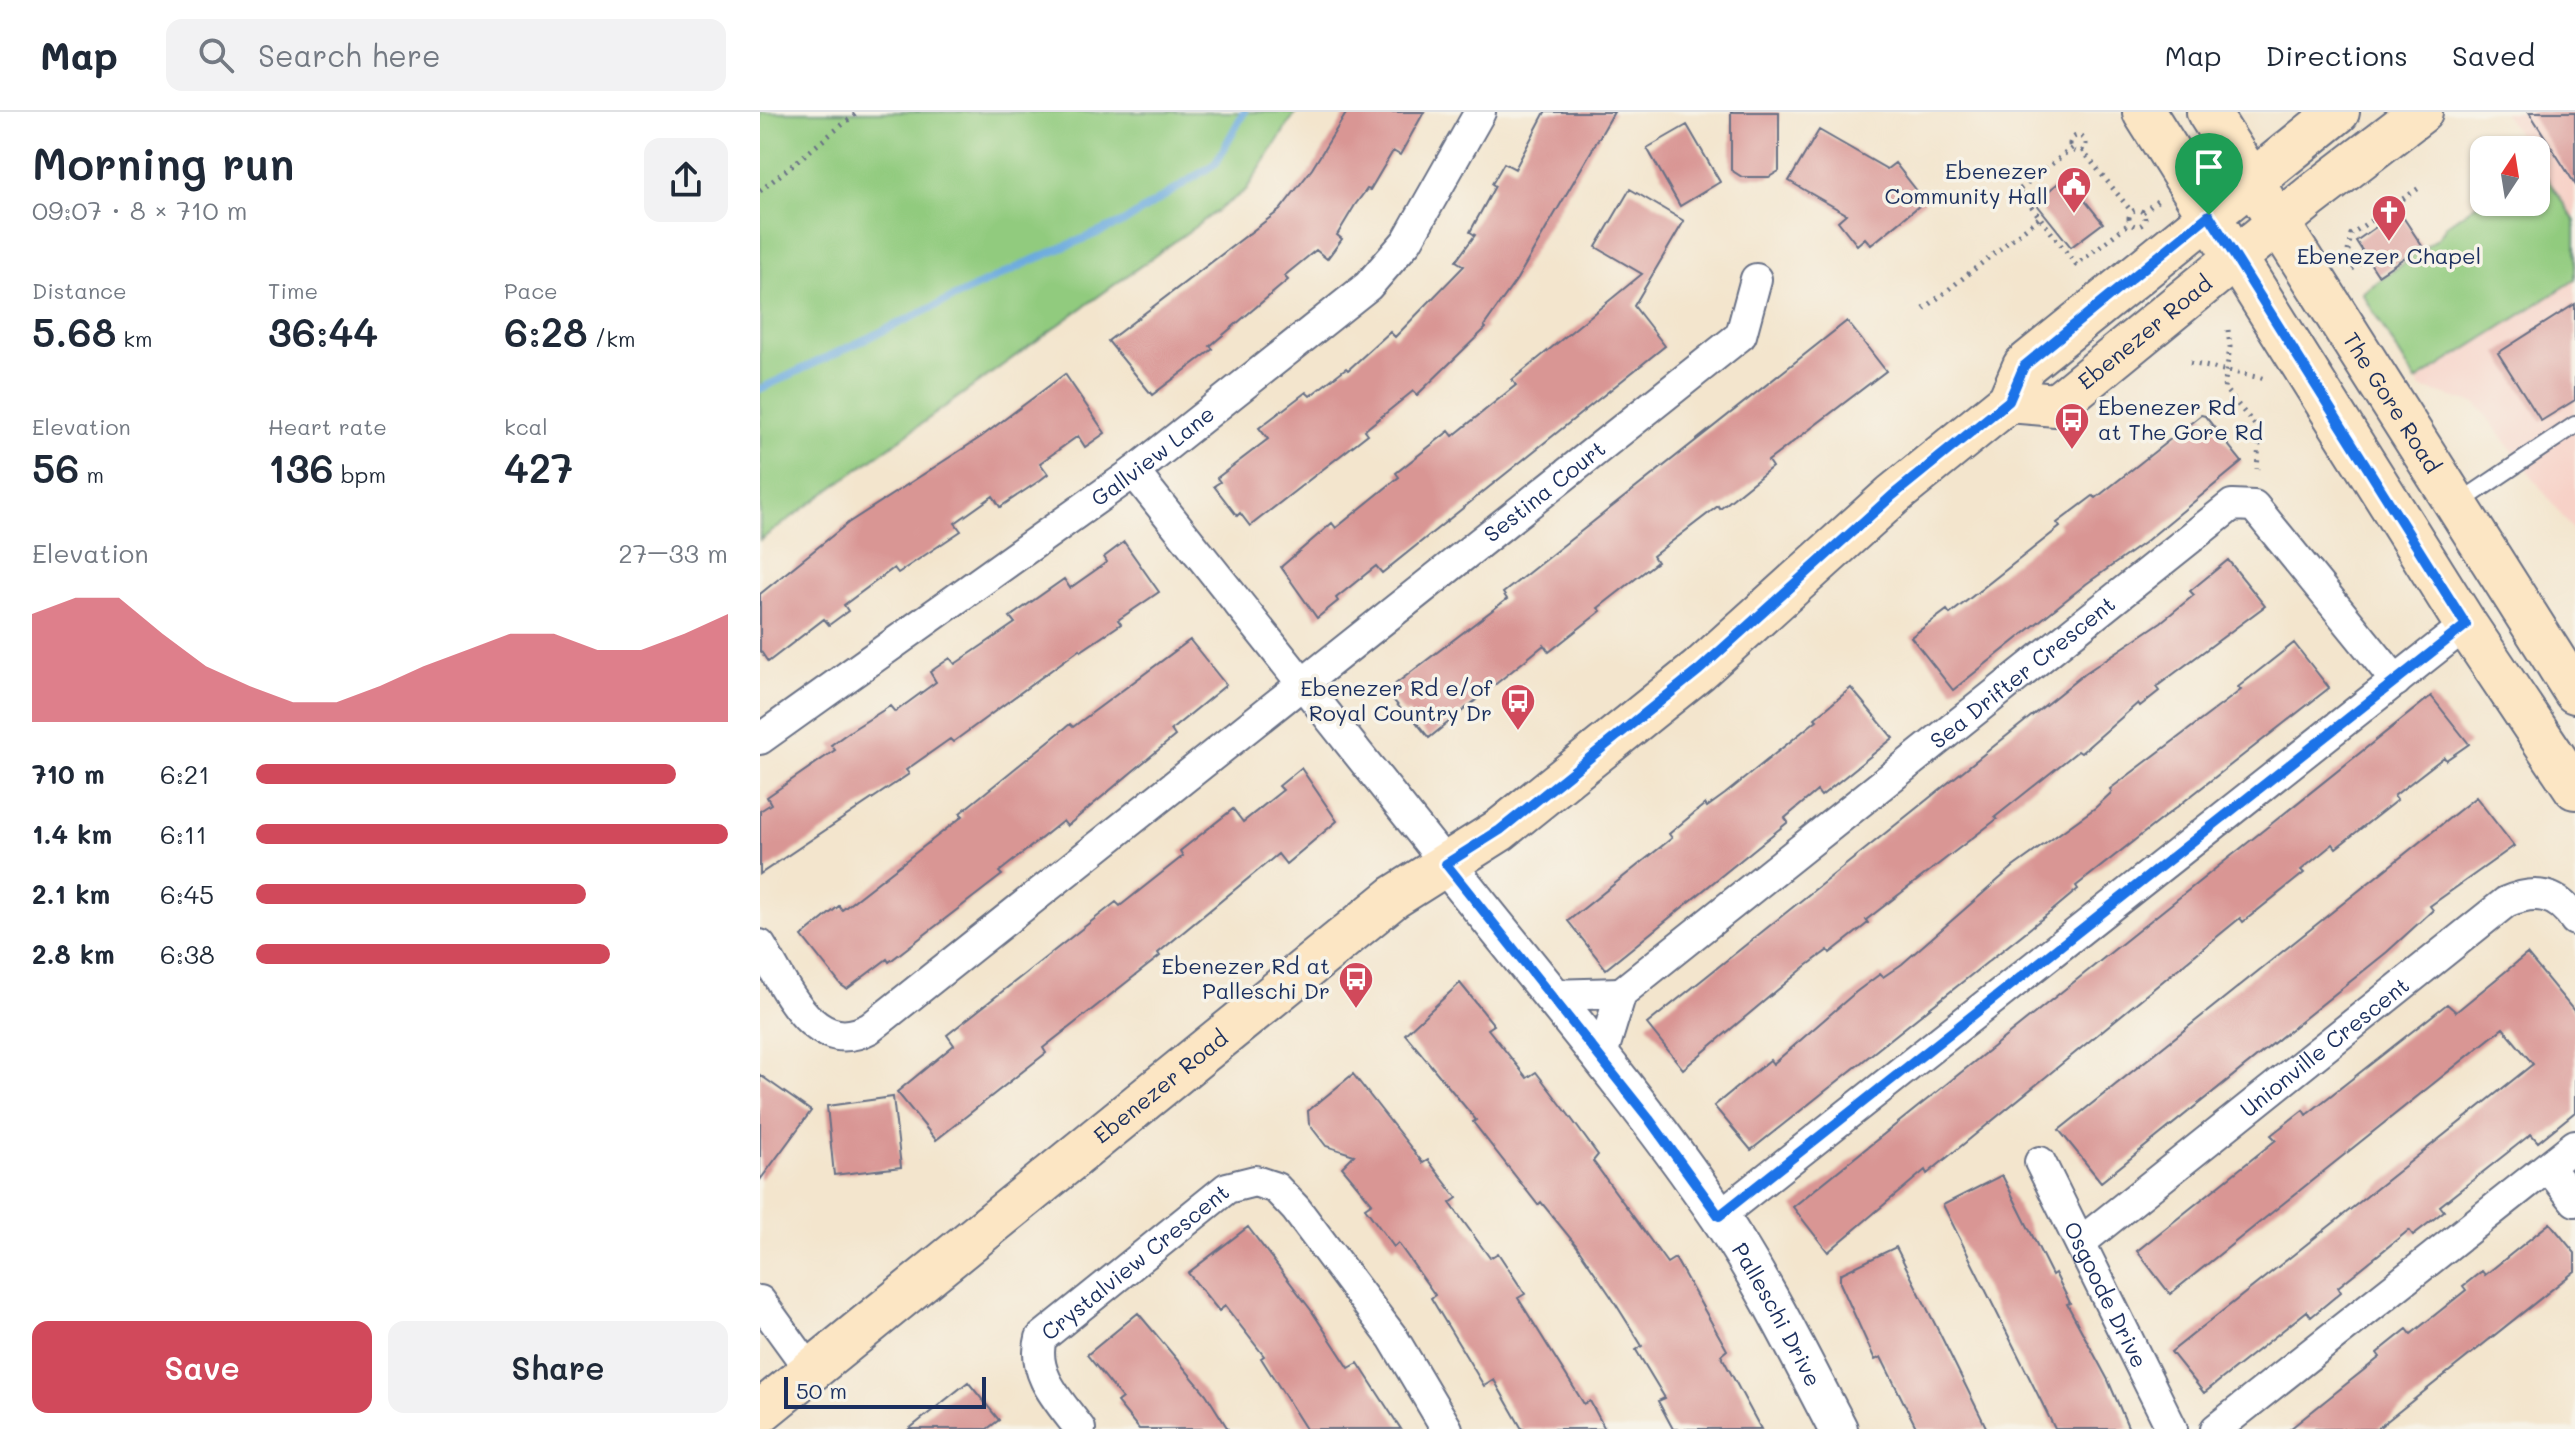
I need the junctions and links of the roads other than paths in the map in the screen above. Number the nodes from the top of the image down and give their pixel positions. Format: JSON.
{"nodes":[{"id":1,"x":1480,"y":112,"type":"edge"},
{"id":2,"x":2144,"y":112,"type":"edge"},
{"id":3,"x":2208,"y":112,"type":"edge"},
{"id":4,"x":2338,"y":112,"type":"edge"},
{"id":5,"x":2421,"y":112,"type":"edge"},
{"id":6,"x":2251,"y":181,"type":"junction"},
{"id":7,"x":2209,"y":215,"type":"junction"},
{"id":8,"x":2278,"y":224,"type":"junction"},
{"id":9,"x":2235,"y":257,"type":"junction"},
{"id":10,"x":1756,"y":279,"type":"dead end"},
{"id":11,"x":2009,"y":401,"type":"junction"},
{"id":12,"x":2575,"y":425,"type":"edge"},
{"id":13,"x":1134,"y":472,"type":"junction"},
{"id":14,"x":2455,"y":506,"type":"junction"},
{"id":15,"x":2466,"y":625,"type":"junction"},
{"id":16,"x":2396,"y":681,"type":"junction"},
{"id":17,"x":1301,"y":684,"type":"junction"},
{"id":18,"x":2575,"y":692,"type":"edge"},
{"id":19,"x":760,"y":739,"type":"edge"},
{"id":20,"x":2575,"y":788,"type":"edge"},
{"id":21,"x":1446,"y":864,"type":"junction"},
{"id":22,"x":2575,"y":920,"type":"edge"},
{"id":23,"x":760,"y":945,"type":"edge"},
{"id":24,"x":1621,"y":993,"type":"junction"},
{"id":25,"x":1550,"y":995,"type":"junction"},
{"id":26,"x":1601,"y":1058,"type":"junction"},
{"id":27,"x":2575,"y":1145,"type":"edge"},
{"id":28,"x":2040,"y":1162,"type":"dead end"},
{"id":29,"x":2549,"y":1168,"type":"junction"},
{"id":30,"x":2575,"y":1201,"type":"edge"},
{"id":31,"x":1719,"y":1216,"type":"junction"},
{"id":32,"x":2081,"y":1242,"type":"junction"},
{"id":33,"x":760,"y":1301,"type":"edge"},
{"id":34,"x":810,"y":1370,"type":"junction"},
{"id":35,"x":760,"y":1412,"type":"edge"},
{"id":36,"x":1080,"y":1429,"type":"edge"},
{"id":37,"x":1447,"y":1429,"type":"edge"},
{"id":38,"x":1838,"y":1429,"type":"edge"},
{"id":39,"x":2172,"y":1429,"type":"edge"},
{"id":40,"x":2216,"y":1429,"type":"edge"}],
"edges":[{"from":1,"to":13,"type":"street","name":"Gallview Lane"},
{"from":2,"to":7,"type":"main road"},
{"from":3,"to":6,"type":"main road","name":"The Gore Road"},
{"from":4,"to":6,"type":"main road","name":"Ebenezer Road"},
{"from":5,"to":8,"type":"main road","name":"Ebenezer Road"},
{"from":6,"to":7,"type":"main road","name":"Ebenezer Road"},
{"from":6,"to":8,"type":"main road","name":"The Gore Road"},
{"from":7,"to":9,"type":"main road"},
{"from":7,"to":11,"type":"main road","name":"Ebenezer Road"},
{"from":8,"to":9,"type":"main road","name":"Ebenezer Road"},
{"from":8,"to":14,"type":"main road","name":"The Gore Road"},
{"from":9,"to":11,"type":"main road","name":"Ebenezer Road"},
{"from":9,"to":15,"type":"main road"},
{"from":10,"to":17,"type":"street","name":"Sestina Court"},
{"from":11,"to":21,"type":"main road","name":"Ebenezer Road"},
{"from":12,"to":14,"type":"lane"},
{"from":13,"to":17,"type":"street"},
{"from":13,"to":19,"type":"street","name":"Gallview Lane"},
{"from":14,"to":18,"type":"main road","name":"The Gore Road"},
{"from":15,"to":16,"type":"street"},
{"from":15,"to":20,"type":"main road"},
{"from":16,"to":24,"type":"street","name":"Sea Drifter Crescent"},
{"from":16,"to":31,"type":"street"},
{"from":17,"to":21,"type":"street"},
{"from":17,"to":23,"type":"street"},
{"from":21,"to":25,"type":"street","name":"Palleschi Drive"},
{"from":21,"to":34,"type":"main road","name":"Ebenezer Road"},
{"from":22,"to":32,"type":"street","name":"Unionville Crescent"},
{"from":24,"to":25,"type":"street"},
{"from":24,"to":26,"type":"street"},
{"from":25,"to":26,"type":"street","name":"Palleschi Drive"},
{"from":26,"to":31,"type":"street","name":"Palleschi Drive"},
{"from":27,"to":29,"type":"street"},
{"from":28,"to":32,"type":"street","name":"Osgoode Drive"},
{"from":29,"to":30,"type":"street"},
{"from":29,"to":40,"type":"street"},
{"from":31,"to":38,"type":"street","name":"Palleschi Drive"},
{"from":32,"to":39,"type":"street","name":"Osgoode Drive"},
{"from":33,"to":34,"type":"street"},
{"from":34,"to":35,"type":"main road","name":"Ebenezer Road"},
{"from":36,"to":37,"type":"street","name":"Crystalview Crescent"}]}
